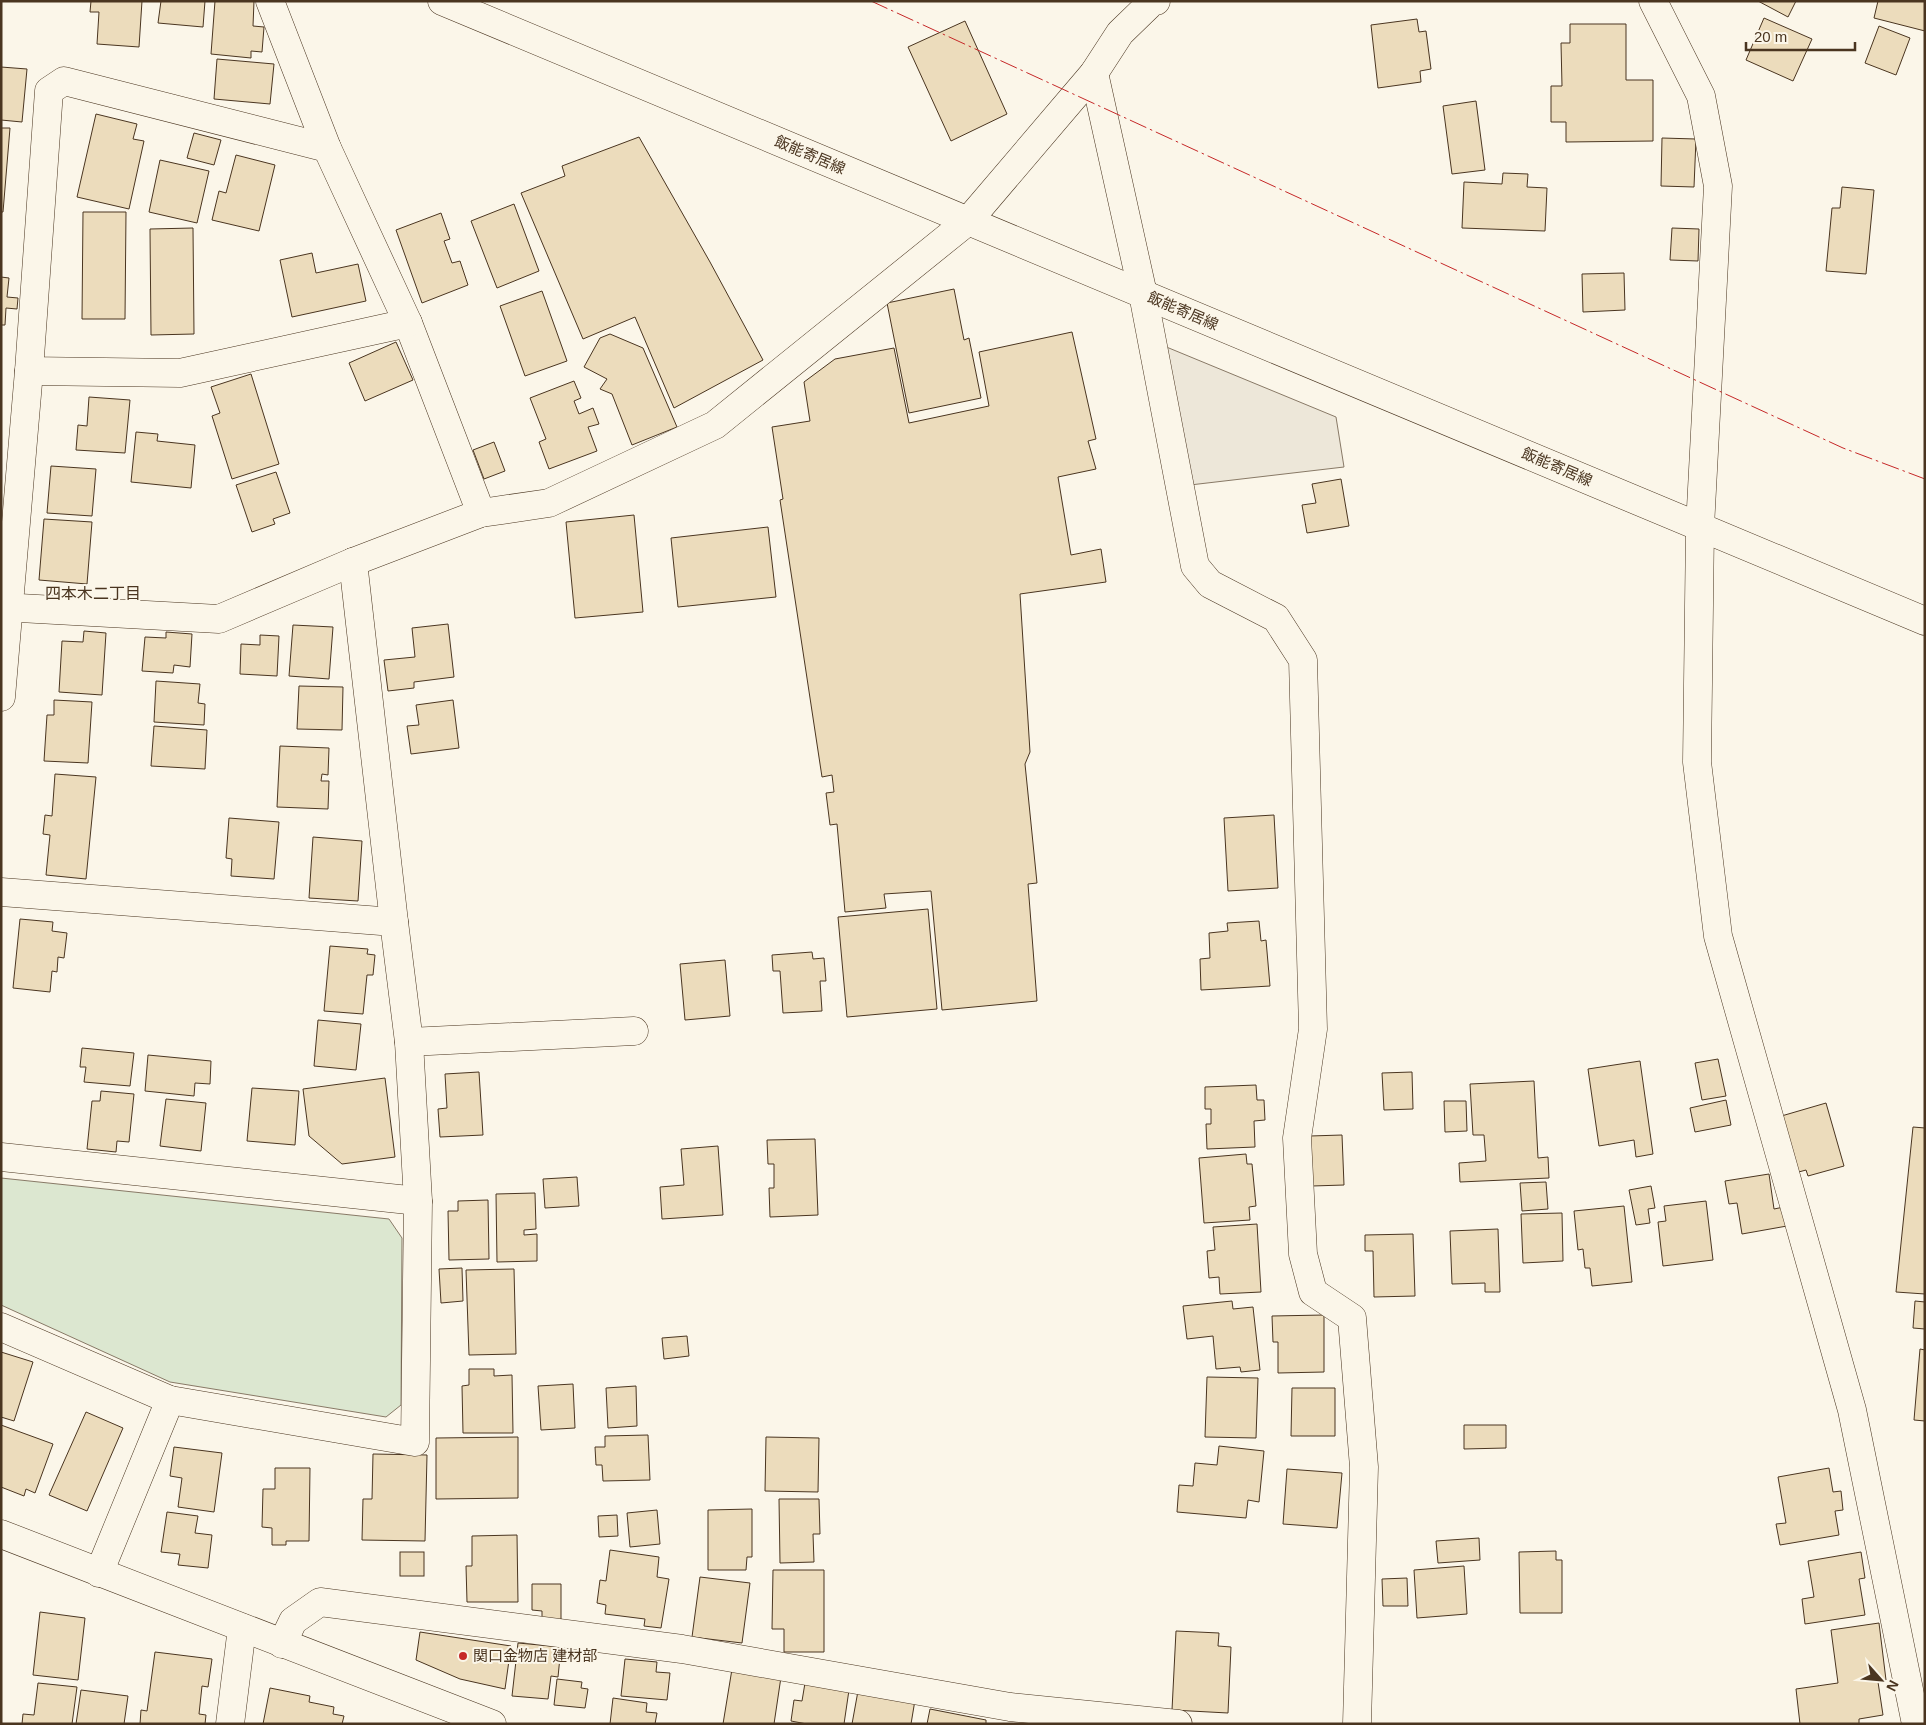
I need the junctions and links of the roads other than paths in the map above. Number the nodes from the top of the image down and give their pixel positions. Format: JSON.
{"nodes":[{"id":1,"x":270,"y":1,"type":"edge"},
{"id":2,"x":442,"y":1,"type":"edge"},
{"id":3,"x":1156,"y":1,"type":"edge"},
{"id":4,"x":1653,"y":1,"type":"edge"},
{"id":5,"x":1152,"y":2,"type":"edge"},
{"id":6,"x":1094,"y":73,"type":"junction"},
{"id":7,"x":327,"y":148,"type":"junction"},
{"id":8,"x":968,"y":221,"type":"junction"},
{"id":9,"x":1143,"y":294,"type":"junction"},
{"id":10,"x":408,"y":323,"type":"junction"},
{"id":11,"x":29,"y":371,"type":"junction"},
{"id":12,"x":481,"y":513,"type":"junction"},
{"id":13,"x":1700,"y":527,"type":"junction"},
{"id":14,"x":354,"y":562,"type":"junction"},
{"id":15,"x":5,"y":607,"type":"edge"},
{"id":16,"x":1925,"y":620,"type":"edge"},
{"id":17,"x":1,"y":697,"type":"edge"},
{"id":18,"x":1,"y":892,"type":"edge"},
{"id":19,"x":394,"y":922,"type":"junction"},
{"id":20,"x":634,"y":1030,"type":"dead end"},
{"id":21,"x":409,"y":1042,"type":"junction"},
{"id":22,"x":1,"y":1157,"type":"edge"},
{"id":23,"x":418,"y":1201,"type":"junction"},
{"id":24,"x":1,"y":1327,"type":"edge"},
{"id":25,"x":170,"y":1400,"type":"junction"},
{"id":26,"x":1,"y":1534,"type":"edge"},
{"id":27,"x":99,"y":1573,"type":"junction"},
{"id":28,"x":242,"y":1628,"type":"junction"},
{"id":29,"x":282,"y":1644,"type":"junction"},
{"id":30,"x":230,"y":1724,"type":"edge"},
{"id":31,"x":492,"y":1724,"type":"edge"},
{"id":32,"x":1178,"y":1724,"type":"edge"},
{"id":33,"x":1357,"y":1724,"type":"edge"},
{"id":34,"x":1916,"y":1724,"type":"edge"}],
"edges":[{"from":1,"to":7,"type":"street"},
{"from":2,"to":8,"type":"street","name":"飯能寄居線"},
{"from":3,"to":5,"type":"street"},
{"from":4,"to":13,"type":"street"},
{"from":5,"to":6,"type":"street"},
{"from":6,"to":8,"type":"street"},
{"from":6,"to":9,"type":"street"},
{"from":7,"to":10,"type":"street"},
{"from":7,"to":11,"type":"street"},
{"from":8,"to":9,"type":"street","name":"飯能寄居線"},
{"from":8,"to":12,"type":"street"},
{"from":9,"to":13,"type":"street","name":"飯能寄居線"},
{"from":9,"to":33,"type":"street"},
{"from":10,"to":11,"type":"street"},
{"from":10,"to":12,"type":"street"},
{"from":11,"to":15,"type":"street"},
{"from":12,"to":14,"type":"street"},
{"from":13,"to":16,"type":"street","name":"飯能寄居線"},
{"from":13,"to":34,"type":"street"},
{"from":14,"to":15,"type":"street"},
{"from":14,"to":19,"type":"street"},
{"from":15,"to":17,"type":"street"},
{"from":18,"to":19,"type":"street"},
{"from":19,"to":21,"type":"street"},
{"from":20,"to":21,"type":"street"},
{"from":21,"to":23,"type":"street"},
{"from":22,"to":23,"type":"street"},
{"from":23,"to":25,"type":"street"},
{"from":24,"to":25,"type":"street"},
{"from":25,"to":27,"type":"street"},
{"from":26,"to":27,"type":"street"},
{"from":27,"to":28,"type":"street"},
{"from":28,"to":29,"type":"street"},
{"from":28,"to":30,"type":"street"},
{"from":29,"to":31,"type":"street"},
{"from":29,"to":32,"type":"street"}]}
